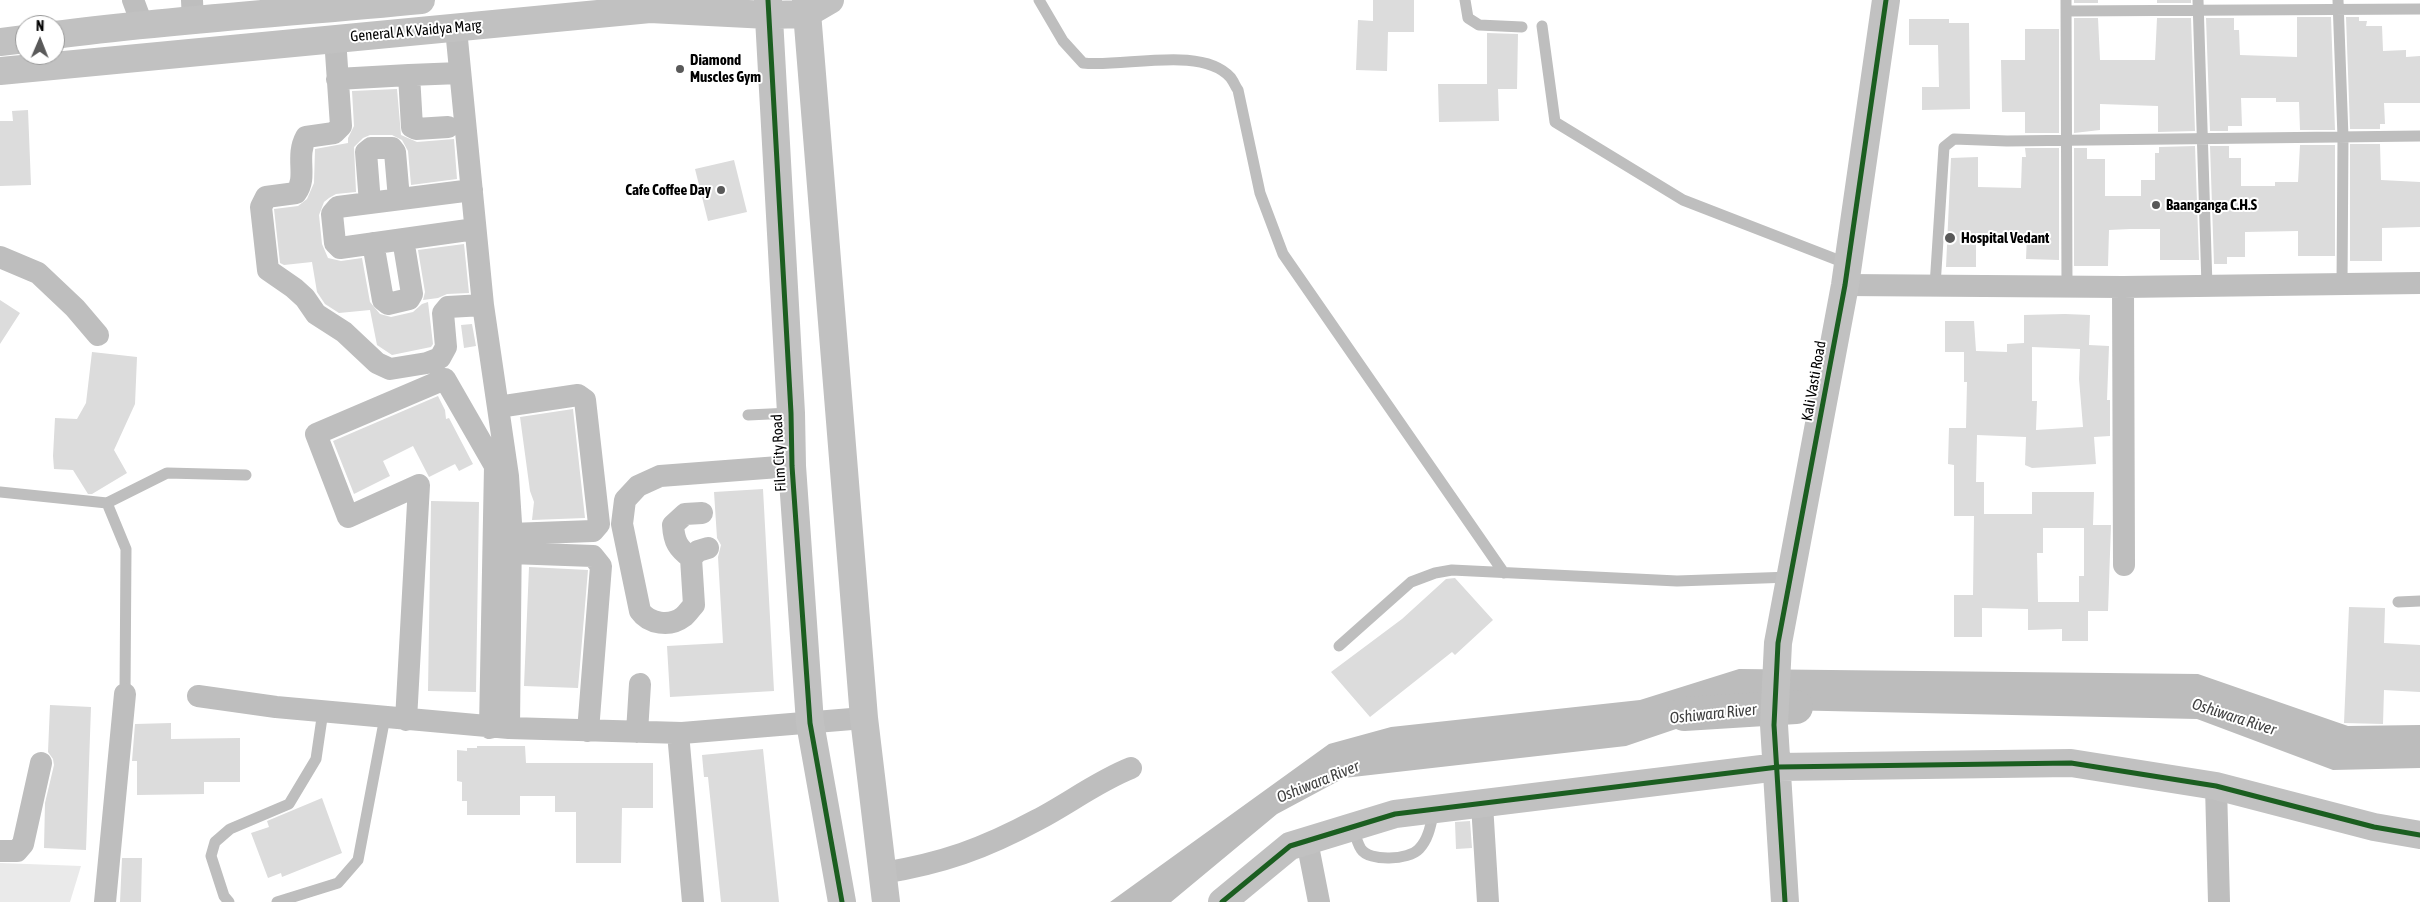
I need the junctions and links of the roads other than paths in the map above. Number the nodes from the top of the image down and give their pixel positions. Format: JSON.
{"nodes":[{"id":1,"x":421,"y":0,"type":"edge"},
{"id":2,"x":830,"y":0,"type":"edge"},
{"id":3,"x":1039,"y":0,"type":"edge"},
{"id":4,"x":1465,"y":0,"type":"edge"},
{"id":5,"x":1886,"y":0,"type":"edge"},
{"id":6,"x":2198,"y":0,"type":"edge"},
{"id":7,"x":2338,"y":5,"type":"edge"},
{"id":8,"x":2066,"y":6,"type":"edge"},
{"id":9,"x":768,"y":7,"type":"edge"},
{"id":10,"x":806,"y":7,"type":"edge"},
{"id":11,"x":2420,"y":10,"type":"edge"},
{"id":12,"x":192,"y":11,"type":"edge"},
{"id":13,"x":138,"y":12,"type":"edge"},
{"id":14,"x":2198,"y":12,"type":"junction"},
{"id":15,"x":1542,"y":26,"type":"dead end"},
{"id":16,"x":1522,"y":27,"type":"dead end"},
{"id":17,"x":456,"y":29,"type":"junction"},
{"id":18,"x":65,"y":32,"type":"edge"},
{"id":19,"x":335,"y":38,"type":"junction"},
{"id":20,"x":15,"y":40,"type":"edge"},
{"id":21,"x":0,"y":42,"type":"edge"},
{"id":22,"x":0,"y":71,"type":"edge"},
{"id":23,"x":460,"y":73,"type":"junction"},
{"id":24,"x":410,"y":75,"type":"junction"},
{"id":25,"x":337,"y":79,"type":"junction"},
{"id":26,"x":448,"y":127,"type":"dead end"},
{"id":27,"x":2420,"y":136,"type":"edge"},
{"id":28,"x":2343,"y":137,"type":"junction"},
{"id":29,"x":2203,"y":139,"type":"junction"},
{"id":30,"x":2067,"y":140,"type":"junction"},
{"id":31,"x":472,"y":190,"type":"junction"},
{"id":32,"x":399,"y":199,"type":"junction"},
{"id":33,"x":370,"y":203,"type":"junction"},
{"id":34,"x":475,"y":229,"type":"junction"},
{"id":35,"x":403,"y":239,"type":"junction"},
{"id":36,"x":373,"y":243,"type":"junction"},
{"id":37,"x":0,"y":256,"type":"edge"},
{"id":38,"x":1846,"y":274,"type":"junction"},
{"id":39,"x":2420,"y":283,"type":"edge"},
{"id":40,"x":2342,"y":284,"type":"junction"},
{"id":41,"x":1935,"y":286,"type":"junction"},
{"id":42,"x":2207,"y":286,"type":"junction"},
{"id":43,"x":2067,"y":287,"type":"junction"},
{"id":44,"x":2123,"y":287,"type":"junction"},
{"id":45,"x":482,"y":304,"type":"junction"},
{"id":46,"x":98,"y":335,"type":"dead end"},
{"id":47,"x":498,"y":407,"type":"junction"},
{"id":48,"x":791,"y":412,"type":"junction"},
{"id":49,"x":748,"y":415,"type":"dead end"},
{"id":50,"x":792,"y":466,"type":"junction"},
{"id":51,"x":246,"y":475,"type":"dead end"},
{"id":52,"x":0,"y":492,"type":"edge"},
{"id":53,"x":107,"y":503,"type":"junction"},
{"id":54,"x":702,"y":513,"type":"dead end"},
{"id":55,"x":510,"y":544,"type":"junction"},
{"id":56,"x":2124,"y":565,"type":"dead end"},
{"id":57,"x":1504,"y":573,"type":"junction"},
{"id":58,"x":1791,"y":577,"type":"junction"},
{"id":59,"x":2420,"y":601,"type":"edge"},
{"id":60,"x":2398,"y":602,"type":"dead end"},
{"id":61,"x":1339,"y":646,"type":"dead end"},
{"id":62,"x":644,"y":684,"type":"dead end"},
{"id":63,"x":125,"y":694,"type":"joint"},
{"id":64,"x":198,"y":696,"type":"dead end"},
{"id":65,"x":323,"y":711,"type":"junction"},
{"id":66,"x":864,"y":718,"type":"junction"},
{"id":67,"x":396,"y":719,"type":"junction"},
{"id":68,"x":810,"y":723,"type":"junction"},
{"id":69,"x":500,"y":728,"type":"junction"},
{"id":70,"x":588,"y":731,"type":"junction"},
{"id":71,"x":642,"y":732,"type":"junction"},
{"id":72,"x":678,"y":733,"type":"junction"},
{"id":73,"x":40,"y":763,"type":"dead end"},
{"id":74,"x":1778,"y":767,"type":"junction"},
{"id":75,"x":1131,"y":768,"type":"dead end"},
{"id":76,"x":2216,"y":786,"type":"junction"},
{"id":77,"x":1482,"y":804,"type":"junction"},
{"id":78,"x":1434,"y":810,"type":"junction"},
{"id":79,"x":1353,"y":827,"type":"junction"},
{"id":80,"x":2420,"y":835,"type":"edge"},
{"id":81,"x":1307,"y":841,"type":"junction"},
{"id":82,"x":0,"y":851,"type":"edge"},
{"id":83,"x":883,"y":874,"type":"junction"},
{"id":84,"x":105,"y":902,"type":"edge"},
{"id":85,"x":229,"y":902,"type":"edge"},
{"id":86,"x":276,"y":902,"type":"edge"},
{"id":87,"x":693,"y":902,"type":"edge"},
{"id":88,"x":842,"y":902,"type":"edge"},
{"id":89,"x":886,"y":902,"type":"edge"},
{"id":90,"x":1222,"y":902,"type":"edge"},
{"id":91,"x":1319,"y":902,"type":"edge"},
{"id":92,"x":1488,"y":902,"type":"edge"},
{"id":93,"x":1785,"y":902,"type":"edge"},
{"id":94,"x":2219,"y":902,"type":"edge"}],
"edges":[{"from":1,"to":12,"type":"street","name":"General A K Vaidya Marg"},
{"from":2,"to":10,"type":"street","name":"General A K Vaidya Marg"},
{"from":3,"to":57,"type":"lane"},
{"from":4,"to":16,"type":"lane"},
{"from":5,"to":38,"type":"street","name":"Kali Vasti Road"},
{"from":6,"to":14,"type":"lane"},
{"from":7,"to":11,"type":"lane"},
{"from":7,"to":14,"type":"lane"},
{"from":7,"to":28,"type":"lane"},
{"from":8,"to":14,"type":"lane"},
{"from":8,"to":30,"type":"lane"},
{"from":9,"to":10,"type":"street","name":"General A K Vaidya Marg"},
{"from":9,"to":17,"type":"street","name":"General A K Vaidya Marg"},
{"from":9,"to":48,"type":"street","name":"Film City Road"},
{"from":10,"to":66,"type":"street"},
{"from":12,"to":13,"type":"street","name":"General A K Vaidya Marg"},
{"from":13,"to":18,"type":"street","name":"General A K Vaidya Marg"},
{"from":14,"to":29,"type":"lane"},
{"from":15,"to":38,"type":"lane"},
{"from":17,"to":19,"type":"street","name":"General A K Vaidya Marg"},
{"from":17,"to":23,"type":"street"},
{"from":19,"to":22,"type":"street","name":"General A K Vaidya Marg"},
{"from":19,"to":25,"type":"street"},
{"from":20,"to":21,"type":"street"},
{"from":23,"to":24,"type":"street"},
{"from":23,"to":31,"type":"street"},
{"from":24,"to":25,"type":"street"},
{"from":24,"to":26,"type":"street"},
{"from":25,"to":45,"type":"street"},
{"from":27,"to":28,"type":"lane"},
{"from":28,"to":29,"type":"lane"},
{"from":28,"to":40,"type":"lane"},
{"from":29,"to":30,"type":"lane"},
{"from":29,"to":42,"type":"lane"},
{"from":30,"to":41,"type":"lane"},
{"from":30,"to":43,"type":"lane"},
{"from":31,"to":32,"type":"street"},
{"from":31,"to":34,"type":"street"},
{"from":32,"to":33,"type":"street"},
{"from":32,"to":33,"type":"street"},
{"from":33,"to":36,"type":"street"},
{"from":34,"to":35,"type":"street"},
{"from":34,"to":45,"type":"street"},
{"from":35,"to":36,"type":"street"},
{"from":35,"to":36,"type":"street"},
{"from":37,"to":46,"type":"street"},
{"from":38,"to":41,"type":"street"},
{"from":38,"to":58,"type":"street","name":"Kali Vasti Road"},
{"from":39,"to":40,"type":"street"},
{"from":40,"to":42,"type":"street"},
{"from":41,"to":43,"type":"street"},
{"from":42,"to":44,"type":"street"},
{"from":43,"to":44,"type":"street"},
{"from":44,"to":56,"type":"street"},
{"from":45,"to":47,"type":"street"},
{"from":47,"to":55,"type":"street"},
{"from":47,"to":55,"type":"street"},
{"from":48,"to":49,"type":"lane"},
{"from":48,"to":50,"type":"street","name":"Film City Road"},
{"from":50,"to":54,"type":"street"},
{"from":50,"to":68,"type":"street","name":"Film City Road"},
{"from":51,"to":53,"type":"lane"},
{"from":52,"to":53,"type":"lane"},
{"from":53,"to":63,"type":"lane"},
{"from":55,"to":69,"type":"street"},
{"from":55,"to":70,"type":"street"},
{"from":57,"to":58,"type":"lane"},
{"from":57,"to":61,"type":"lane"},
{"from":58,"to":74,"type":"street","name":"Kali Vasti Road"},
{"from":59,"to":60,"type":"lane"},
{"from":62,"to":71,"type":"street"},
{"from":63,"to":84,"type":"street"},
{"from":64,"to":65,"type":"street"},
{"from":65,"to":67,"type":"street"},
{"from":65,"to":85,"type":"lane"},
{"from":66,"to":68,"type":"street"},
{"from":66,"to":83,"type":"street"},
{"from":67,"to":69,"type":"street"},
{"from":67,"to":69,"type":"street"},
{"from":67,"to":86,"type":"lane"},
{"from":68,"to":72,"type":"street"},
{"from":68,"to":88,"type":"street","name":"Film City Road"},
{"from":69,"to":70,"type":"street"},
{"from":70,"to":71,"type":"street"},
{"from":71,"to":72,"type":"street"},
{"from":72,"to":87,"type":"street"},
{"from":73,"to":82,"type":"street"},
{"from":74,"to":76,"type":"street"},
{"from":74,"to":77,"type":"street"},
{"from":74,"to":93,"type":"street","name":"Kali Vasti Road"},
{"from":75,"to":83,"type":"street"},
{"from":76,"to":80,"type":"street"},
{"from":76,"to":94,"type":"street"},
{"from":77,"to":78,"type":"street"},
{"from":77,"to":92,"type":"street"},
{"from":78,"to":79,"type":"street"},
{"from":78,"to":79,"type":"lane"},
{"from":79,"to":81,"type":"street"},
{"from":81,"to":90,"type":"street"},
{"from":81,"to":91,"type":"street"},
{"from":83,"to":89,"type":"street"}]}
